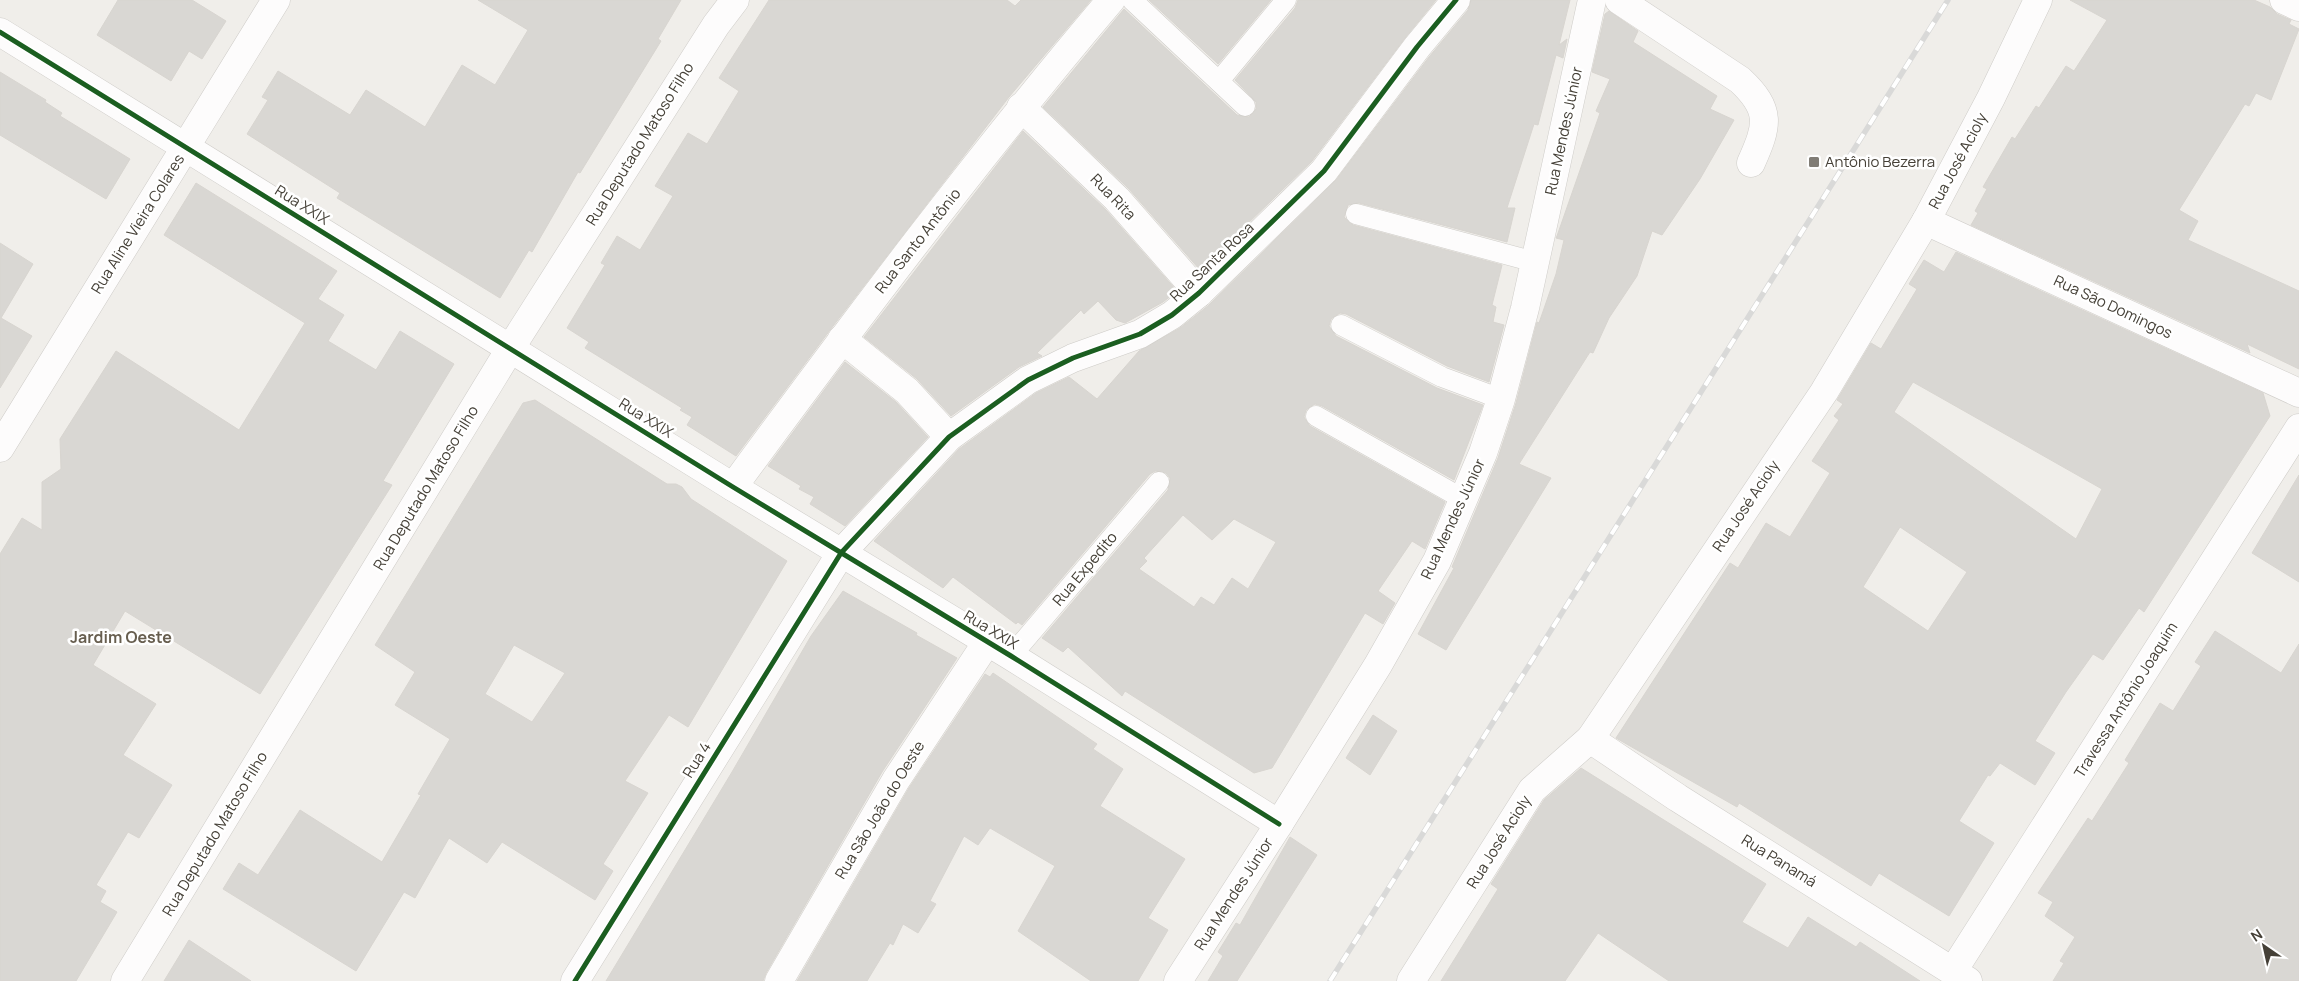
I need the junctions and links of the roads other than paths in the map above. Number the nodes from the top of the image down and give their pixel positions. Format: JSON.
{"nodes":[{"id":1,"x":276,"y":0,"type":"edge"},
{"id":2,"x":735,"y":0,"type":"edge"},
{"id":3,"x":1111,"y":0,"type":"edge"},
{"id":4,"x":1132,"y":0,"type":"edge"},
{"id":5,"x":1286,"y":0,"type":"edge"},
{"id":6,"x":1456,"y":0,"type":"edge"},
{"id":7,"x":1592,"y":0,"type":"edge"},
{"id":8,"x":1619,"y":0,"type":"edge"},
{"id":9,"x":2038,"y":0,"type":"edge"},
{"id":10,"x":2284,"y":0,"type":"edge"},
{"id":11,"x":2299,"y":7,"type":"edge"},
{"id":12,"x":0,"y":32,"type":"edge"},
{"id":13,"x":1219,"y":82,"type":"junction"},
{"id":14,"x":1246,"y":106,"type":"dead end"},
{"id":15,"x":1021,"y":107,"type":"junction"},
{"id":16,"x":185,"y":146,"type":"junction"},
{"id":17,"x":1751,"y":163,"type":"dead end"},
{"id":18,"x":1356,"y":214,"type":"dead end"},
{"id":19,"x":1926,"y":220,"type":"junction"},
{"id":20,"x":1535,"y":262,"type":"junction"},
{"id":21,"x":1199,"y":293,"type":"junction"},
{"id":22,"x":1341,"y":325,"type":"dead end"},
{"id":23,"x":842,"y":339,"type":"junction"},
{"id":24,"x":510,"y":349,"type":"junction"},
{"id":25,"x":2299,"y":393,"type":"edge"},
{"id":26,"x":1501,"y":399,"type":"junction"},
{"id":27,"x":1316,"y":416,"type":"dead end"},
{"id":28,"x":2299,"y":428,"type":"edge"},
{"id":29,"x":949,"y":437,"type":"junction"},
{"id":30,"x":0,"y":448,"type":"edge"},
{"id":31,"x":1159,"y":482,"type":"dead end"},
{"id":32,"x":733,"y":487,"type":"junction"},
{"id":33,"x":1463,"y":499,"type":"junction"},
{"id":34,"x":841,"y":553,"type":"junction"},
{"id":35,"x":987,"y":642,"type":"junction"},
{"id":36,"x":1011,"y":656,"type":"junction"},
{"id":37,"x":1590,"y":739,"type":"junction"},
{"id":38,"x":1279,"y":824,"type":"junction"},
{"id":39,"x":1961,"y":976,"type":"edge"},
{"id":40,"x":125,"y":981,"type":"edge"},
{"id":41,"x":575,"y":981,"type":"edge"},
{"id":42,"x":779,"y":981,"type":"edge"},
{"id":43,"x":1178,"y":981,"type":"edge"},
{"id":44,"x":1411,"y":981,"type":"edge"}],
"edges":[{"from":1,"to":16,"type":"street","name":"Rua Aline Vieira Colares"},
{"from":2,"to":24,"type":"street","name":"Rua Deputado Matoso Filho"},
{"from":3,"to":15,"type":"street","name":"Rua Santo Antônio"},
{"from":4,"to":13,"type":"lane"},
{"from":5,"to":13,"type":"lane"},
{"from":6,"to":21,"type":"street","name":"Rua Santa Rosa"},
{"from":7,"to":20,"type":"street","name":"Rua Mendes Júnior"},
{"from":8,"to":17,"type":"street"},
{"from":9,"to":19,"type":"street","name":"Rua José Acioly"},
{"from":10,"to":11,"type":"street"},
{"from":12,"to":16,"type":"street","name":"Rua XXIX"},
{"from":13,"to":14,"type":"lane"},
{"from":15,"to":21,"type":"street","name":"Rua Rita"},
{"from":15,"to":23,"type":"street","name":"Rua Santo Antônio"},
{"from":16,"to":24,"type":"street","name":"Rua XXIX"},
{"from":16,"to":30,"type":"street","name":"Rua Aline Vieira Colares"},
{"from":18,"to":20,"type":"lane"},
{"from":19,"to":25,"type":"street","name":"Rua São Domingos"},
{"from":19,"to":37,"type":"street","name":"Rua José Acioly"},
{"from":20,"to":26,"type":"street","name":"Rua Mendes Júnior"},
{"from":21,"to":29,"type":"street","name":"Rua Santa Rosa"},
{"from":22,"to":26,"type":"lane"},
{"from":23,"to":29,"type":"street"},
{"from":23,"to":32,"type":"street","name":"Rua Santo Antônio"},
{"from":24,"to":32,"type":"street","name":"Rua XXIX"},
{"from":24,"to":40,"type":"street","name":"Rua Deputado Matoso Filho"},
{"from":26,"to":33,"type":"street","name":"Rua Mendes Júnior"},
{"from":27,"to":33,"type":"lane"},
{"from":28,"to":39,"type":"street","name":"Travessa Antônio Joaquim"},
{"from":29,"to":34,"type":"street","name":"Rua Santa Rosa"},
{"from":31,"to":36,"type":"lane","name":"Rua Expedito"},
{"from":32,"to":34,"type":"street","name":"Rua XXIX"},
{"from":33,"to":38,"type":"street","name":"Rua Mendes Júnior"},
{"from":34,"to":35,"type":"street","name":"Rua XXIX"},
{"from":34,"to":41,"type":"street","name":"Rua 4"},
{"from":35,"to":36,"type":"street","name":"Rua XXIX"},
{"from":35,"to":42,"type":"street","name":"Rua São João do Oeste"},
{"from":36,"to":38,"type":"street","name":"Rua XXIX"},
{"from":37,"to":39,"type":"street","name":"Rua Panamá"},
{"from":37,"to":44,"type":"street","name":"Rua José Acioly"},
{"from":38,"to":43,"type":"street","name":"Rua Mendes Júnior"}]}
